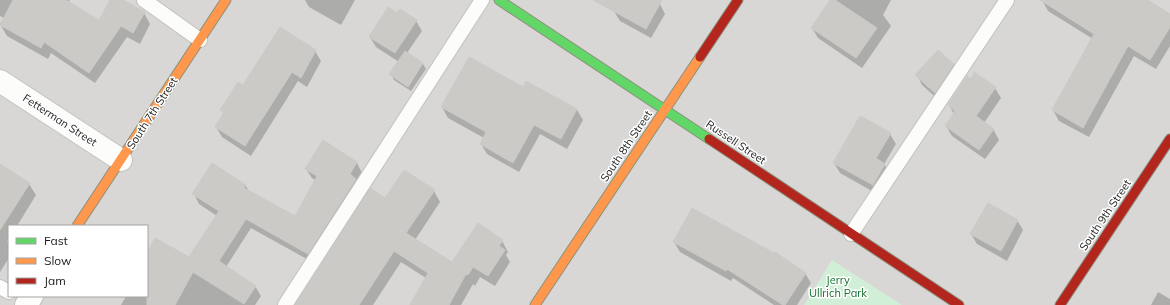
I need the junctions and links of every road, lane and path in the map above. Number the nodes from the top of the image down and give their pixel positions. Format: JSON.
{"nodes":[{"id":1,"x":144,"y":0,"type":"edge"},
{"id":2,"x":226,"y":0,"type":"edge"},
{"id":3,"x":482,"y":0,"type":"edge"},
{"id":4,"x":499,"y":0,"type":"edge"},
{"id":5,"x":738,"y":0,"type":"edge"},
{"id":6,"x":1007,"y":0,"type":"edge"},
{"id":7,"x":200,"y":40,"type":"junction"},
{"id":8,"x":0,"y":81,"type":"edge"},
{"id":9,"x":665,"y":110,"type":"junction"},
{"id":10,"x":1170,"y":139,"type":"edge"},
{"id":11,"x":121,"y":160,"type":"junction"},
{"id":12,"x":79,"y":225,"type":"edge"},
{"id":13,"x":852,"y":234,"type":"junction"},
{"id":14,"x":285,"y":305,"type":"edge"},
{"id":15,"x":535,"y":305,"type":"edge"},
{"id":16,"x":959,"y":305,"type":"edge"},
{"id":17,"x":1060,"y":305,"type":"edge"}],
"edges":[{"from":1,"to":7,"type":"lane"},
{"from":2,"to":7,"type":"main road","name":"South 7th Street"},
{"from":3,"to":14,"type":"lane"},
{"from":4,"to":9,"type":"main road","name":"Russell Street"},
{"from":5,"to":9,"type":"main road","name":"South 8th Street"},
{"from":6,"to":13,"type":"lane"},
{"from":7,"to":11,"type":"main road","name":"South 7th Street"},
{"from":8,"to":11,"type":"street","name":"Fetterman Street"},
{"from":9,"to":13,"type":"main road","name":"Russell Street"},
{"from":9,"to":15,"type":"main road","name":"South 8th Street"},
{"from":10,"to":17,"type":"main road","name":"South 9th Street"},
{"from":11,"to":12,"type":"main road","name":"South 7th Street"},
{"from":13,"to":16,"type":"main road","name":"Russell Street"}]}
